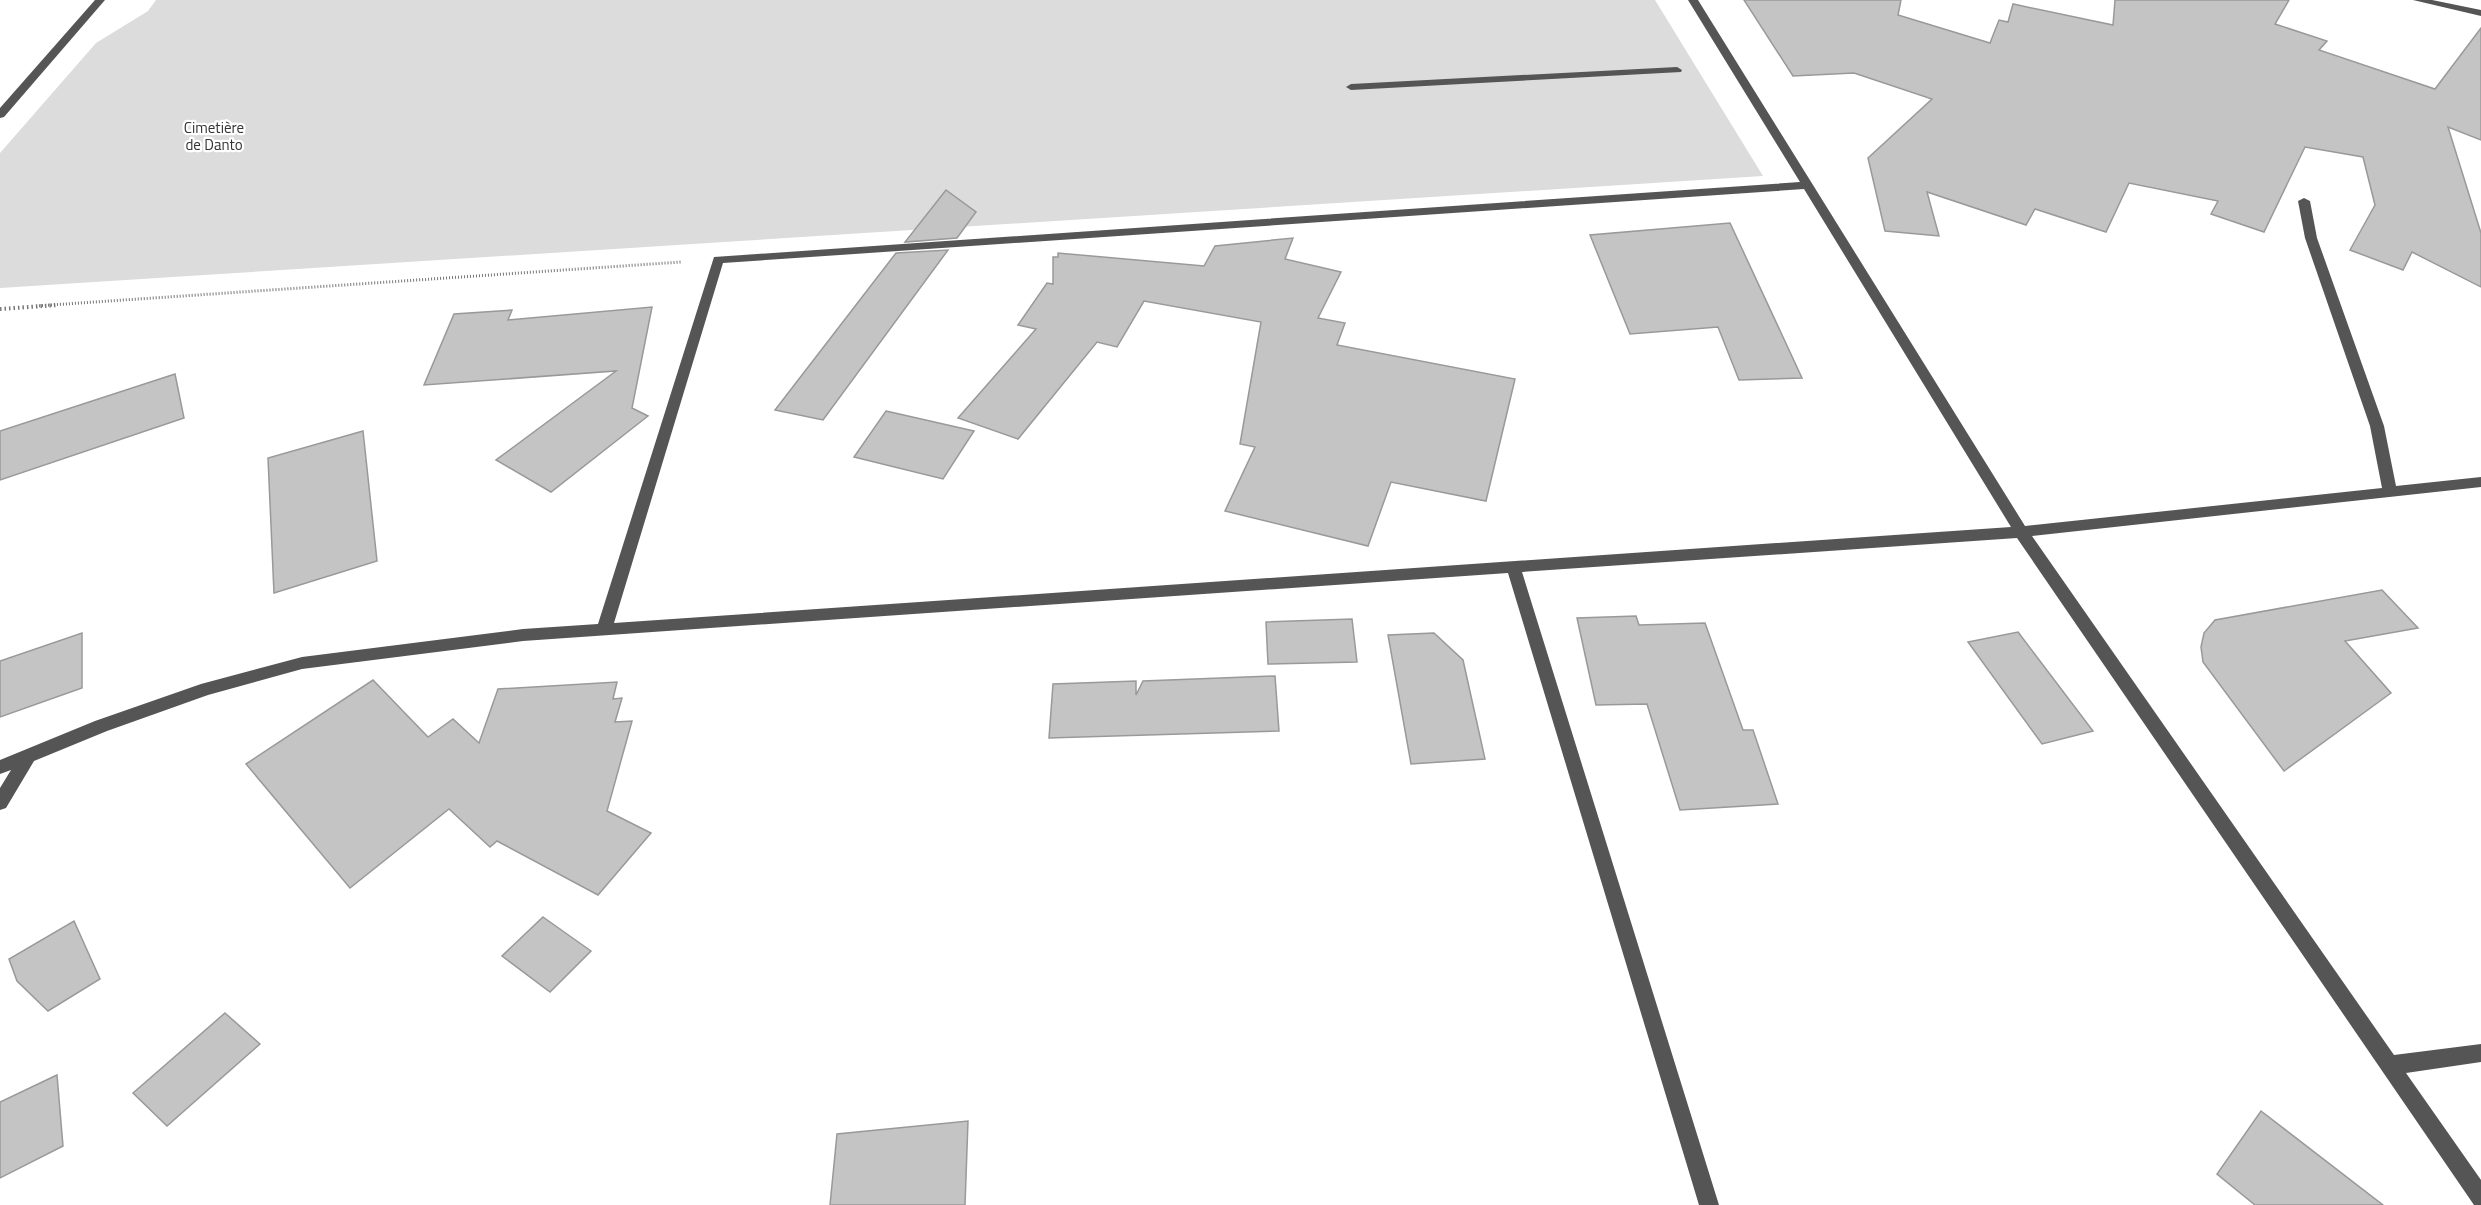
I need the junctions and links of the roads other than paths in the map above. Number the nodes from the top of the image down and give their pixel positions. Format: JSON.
{"nodes":[{"id":1,"x":100,"y":0,"type":"edge"},
{"id":2,"x":1693,"y":0,"type":"edge"},
{"id":3,"x":2418,"y":0,"type":"edge"},
{"id":4,"x":2481,"y":13,"type":"edge"},
{"id":5,"x":1677,"y":70,"type":"dead end"},
{"id":6,"x":1351,"y":87,"type":"dead end"},
{"id":7,"x":0,"y":114,"type":"edge"},
{"id":8,"x":1808,"y":185,"type":"junction"},
{"id":9,"x":2304,"y":201,"type":"dead end"},
{"id":10,"x":2481,"y":482,"type":"edge"},
{"id":11,"x":2390,"y":492,"type":"junction"},
{"id":12,"x":2021,"y":532,"type":"junction"},
{"id":13,"x":1512,"y":566,"type":"junction"},
{"id":14,"x":604,"y":629,"type":"junction"},
{"id":15,"x":30,"y":754,"type":"junction"},
{"id":16,"x":0,"y":767,"type":"edge"},
{"id":17,"x":0,"y":803,"type":"edge"},
{"id":18,"x":2481,"y":1053,"type":"edge"},
{"id":19,"x":2391,"y":1065,"type":"junction"},
{"id":20,"x":2481,"y":1198,"type":"edge"},
{"id":21,"x":1709,"y":1205,"type":"edge"}],
"edges":[{"from":1,"to":7,"type":"street"},
{"from":2,"to":8,"type":"street"},
{"from":3,"to":4,"type":"street"},
{"from":5,"to":6,"type":"street"},
{"from":8,"to":12,"type":"street"},
{"from":8,"to":14,"type":"street"},
{"from":9,"to":11,"type":"street"},
{"from":10,"to":11,"type":"street"},
{"from":11,"to":12,"type":"street"},
{"from":12,"to":13,"type":"street"},
{"from":12,"to":19,"type":"street"},
{"from":13,"to":14,"type":"street"},
{"from":13,"to":21,"type":"street"},
{"from":14,"to":15,"type":"street"},
{"from":15,"to":16,"type":"street"},
{"from":15,"to":17,"type":"street"},
{"from":18,"to":19,"type":"street"},
{"from":19,"to":20,"type":"street"}]}
